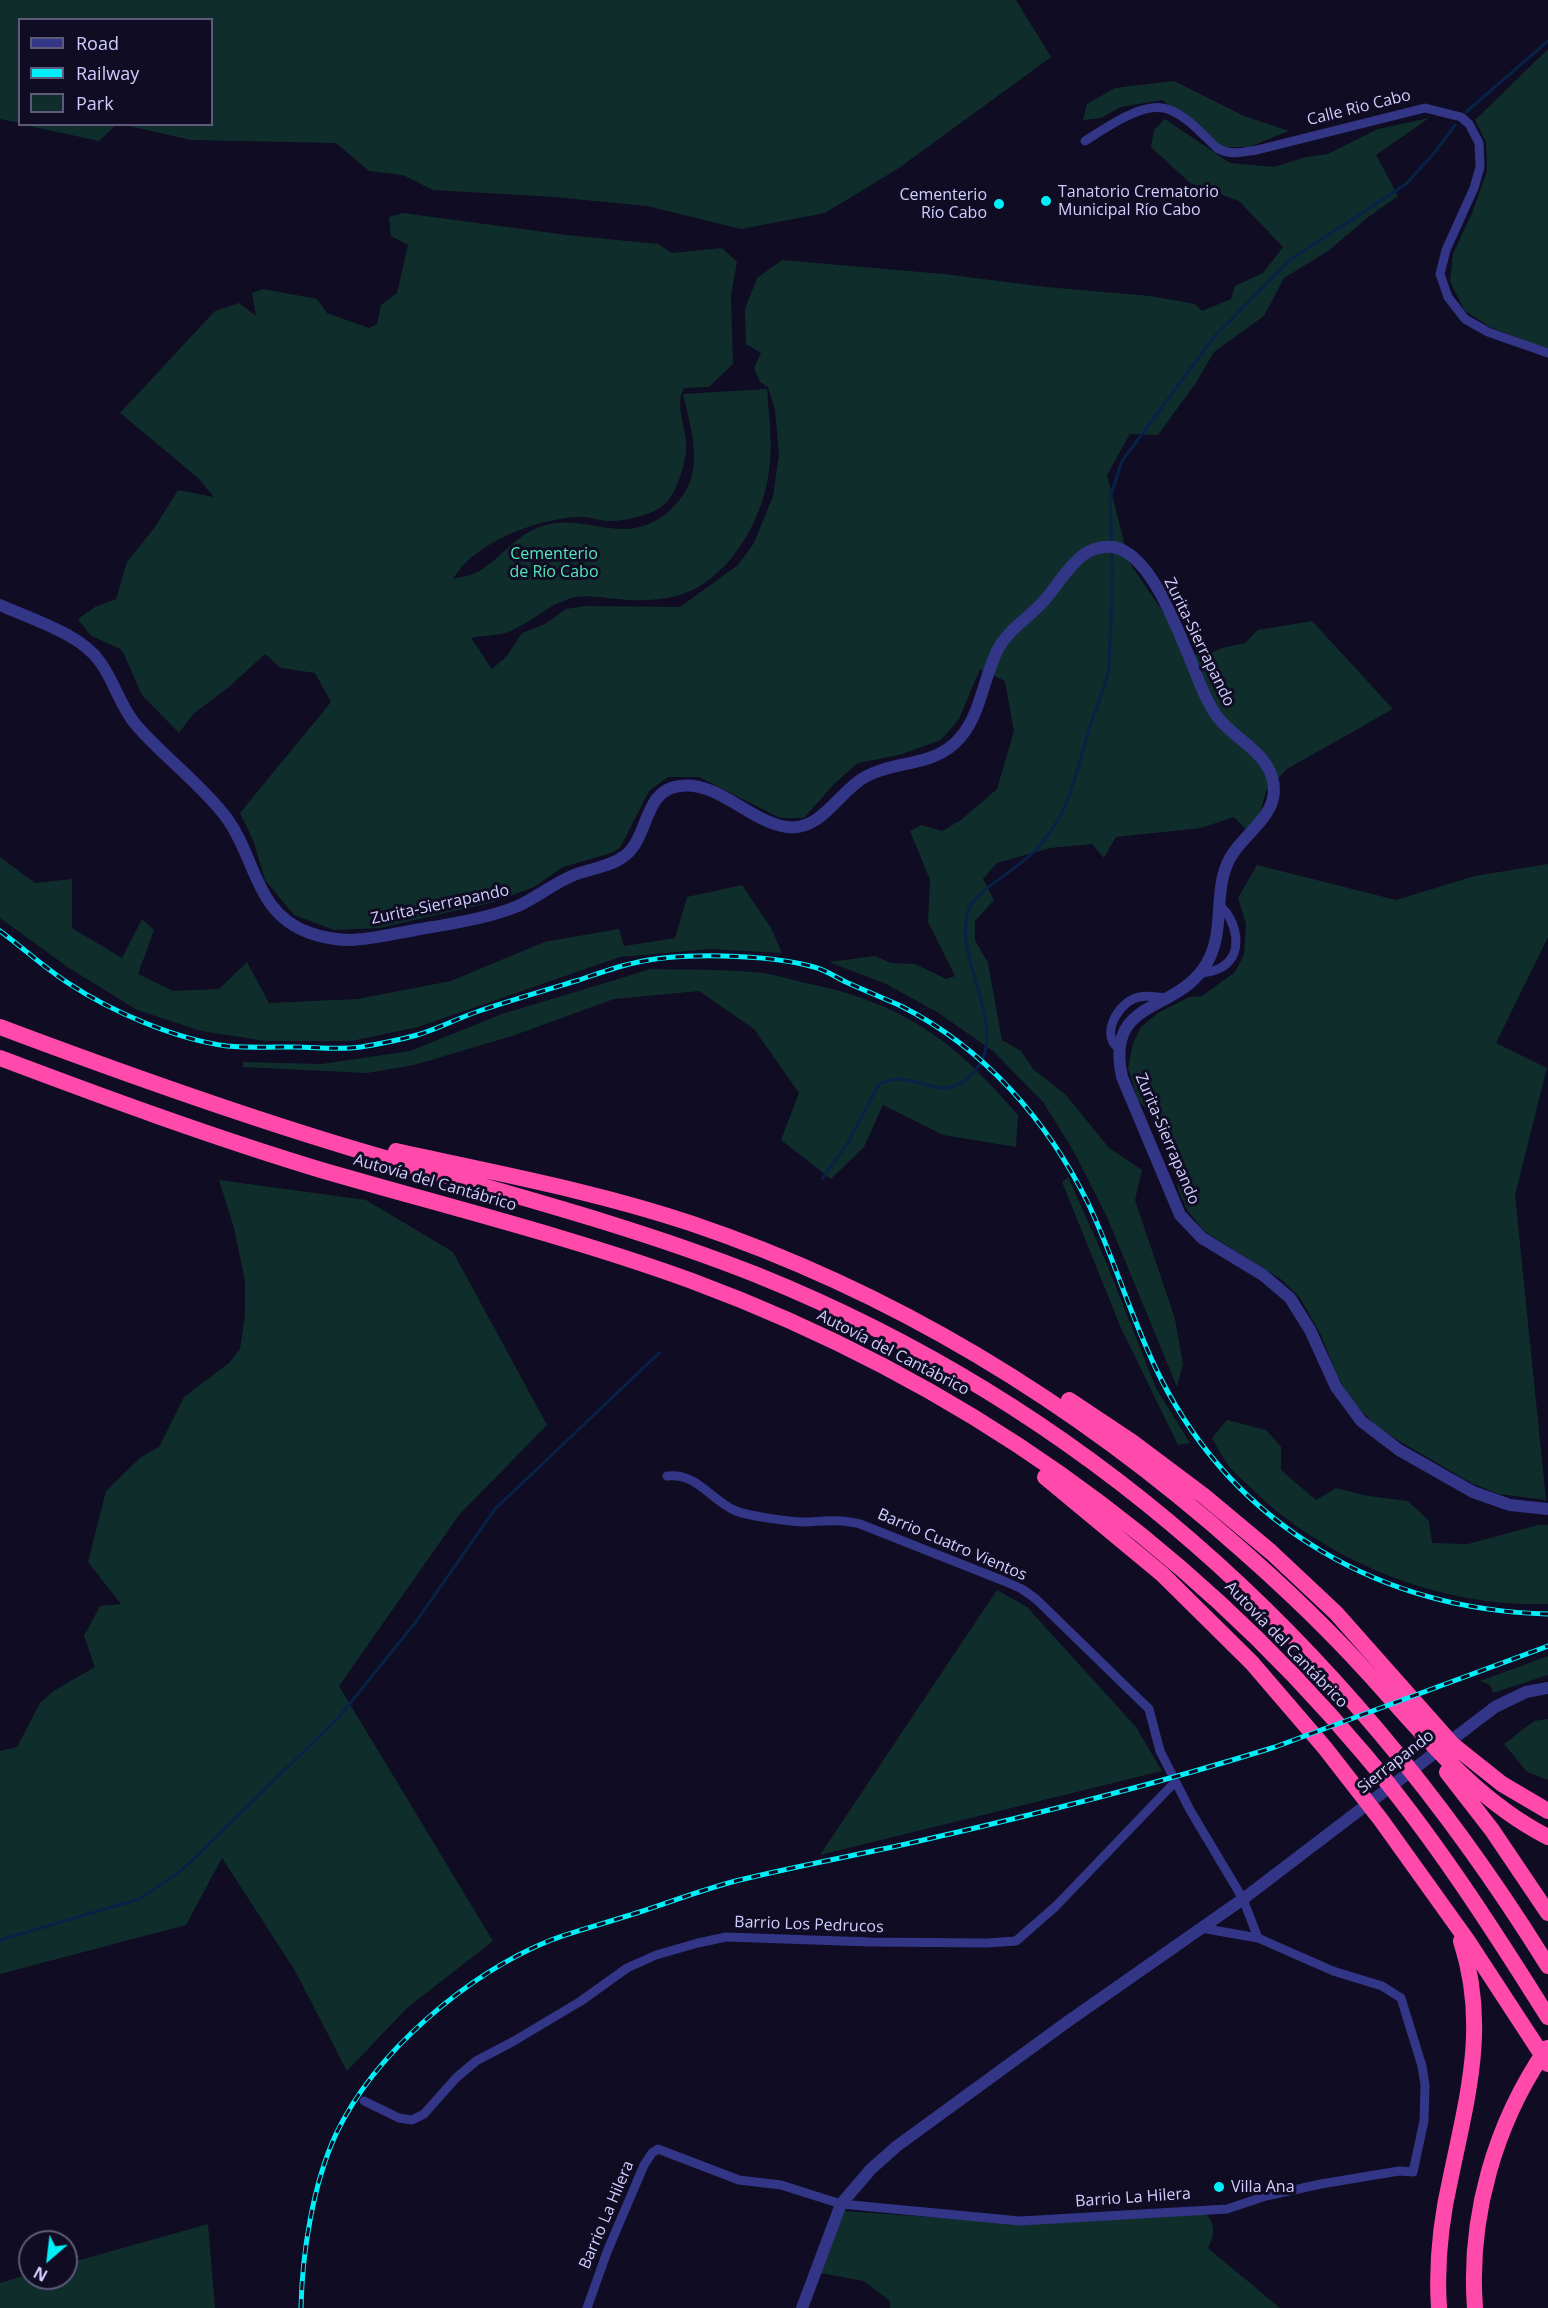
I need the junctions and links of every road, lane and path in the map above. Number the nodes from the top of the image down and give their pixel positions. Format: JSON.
{"nodes":[{"id":1,"x":1085,"y":141,"type":"dead end"},
{"id":2,"x":1548,"y":353,"type":"edge"},
{"id":3,"x":0,"y":605,"type":"edge"},
{"id":4,"x":1220,"y":906,"type":"junction"},
{"id":5,"x":1200,"y":974,"type":"junction"},
{"id":6,"x":0,"y":1027,"type":"edge"},
{"id":7,"x":0,"y":1058,"type":"edge"},
{"id":8,"x":164,"y":1088,"type":"junction"},
{"id":9,"x":750,"y":1245,"type":"junction"},
{"id":10,"x":770,"y":1312,"type":"junction"},
{"id":11,"x":667,"y":1476,"type":"dead end"},
{"id":12,"x":1548,"y":1509,"type":"edge"},
{"id":13,"x":1548,"y":1688,"type":"edge"},
{"id":14,"x":1399,"y":1709,"type":"junction"},
{"id":15,"x":1175,"y":1782,"type":"junction"},
{"id":16,"x":1548,"y":1811,"type":"edge"},
{"id":17,"x":1548,"y":1837,"type":"edge"},
{"id":18,"x":1435,"y":1893,"type":"junction"},
{"id":19,"x":1243,"y":1899,"type":"junction"},
{"id":20,"x":1548,"y":1914,"type":"edge"},
{"id":21,"x":1201,"y":1928,"type":"junction"},
{"id":22,"x":1258,"y":1938,"type":"junction"},
{"id":23,"x":1548,"y":1966,"type":"edge"},
{"id":24,"x":1548,"y":2017,"type":"edge"},
{"id":25,"x":1548,"y":2047,"type":"edge"},
{"id":26,"x":1548,"y":2064,"type":"edge"},
{"id":27,"x":364,"y":2101,"type":"dead end"},
{"id":28,"x":841,"y":2204,"type":"junction"},
{"id":29,"x":587,"y":2308,"type":"edge"},
{"id":30,"x":802,"y":2308,"type":"edge"},
{"id":31,"x":1438,"y":2308,"type":"edge"},
{"id":32,"x":1475,"y":2308,"type":"edge"}],
"edges":[{"from":1,"to":2,"type":"street","name":"Calle Rio Cabo"},
{"from":3,"to":4,"type":"street","name":"Zurita-Sierrapando"},
{"from":4,"to":5,"type":"street","name":"Zurita-Sierrapando"},
{"from":4,"to":5,"type":"street"},
{"from":5,"to":12,"type":"street","name":"Zurita-Sierrapando"},
{"from":6,"to":8,"type":"highway","name":"Autovía del Cantábrico"},
{"from":7,"to":10,"type":"highway","name":"Autovía del Cantábrico"},
{"from":8,"to":9,"type":"highway"},
{"from":8,"to":23,"type":"highway","name":"Autovía del Cantábrico"},
{"from":9,"to":14,"type":"highway"},
{"from":9,"to":16,"type":"highway"},
{"from":10,"to":18,"type":"highway"},
{"from":10,"to":24,"type":"highway","name":"Autovía del Cantábrico"},
{"from":11,"to":15,"type":"street","name":"Barrio Cuatro Vientos"},
{"from":13,"to":19,"type":"street","name":"Sierrapando"},
{"from":14,"to":17,"type":"highway"},
{"from":14,"to":20,"type":"highway"},
{"from":15,"to":19,"type":"street"},
{"from":15,"to":27,"type":"street","name":"Barrio Los Pedrucos"},
{"from":18,"to":26,"type":"highway"},
{"from":18,"to":31,"type":"highway"},
{"from":19,"to":21,"type":"street"},
{"from":19,"to":22,"type":"street"},
{"from":21,"to":22,"type":"street","name":"Barrio La Hilera"},
{"from":21,"to":28,"type":"street"},
{"from":22,"to":28,"type":"street","name":"Barrio La Hilera"},
{"from":25,"to":32,"type":"highway"},
{"from":28,"to":29,"type":"street","name":"Barrio La Hilera"},
{"from":28,"to":30,"type":"street"}]}
